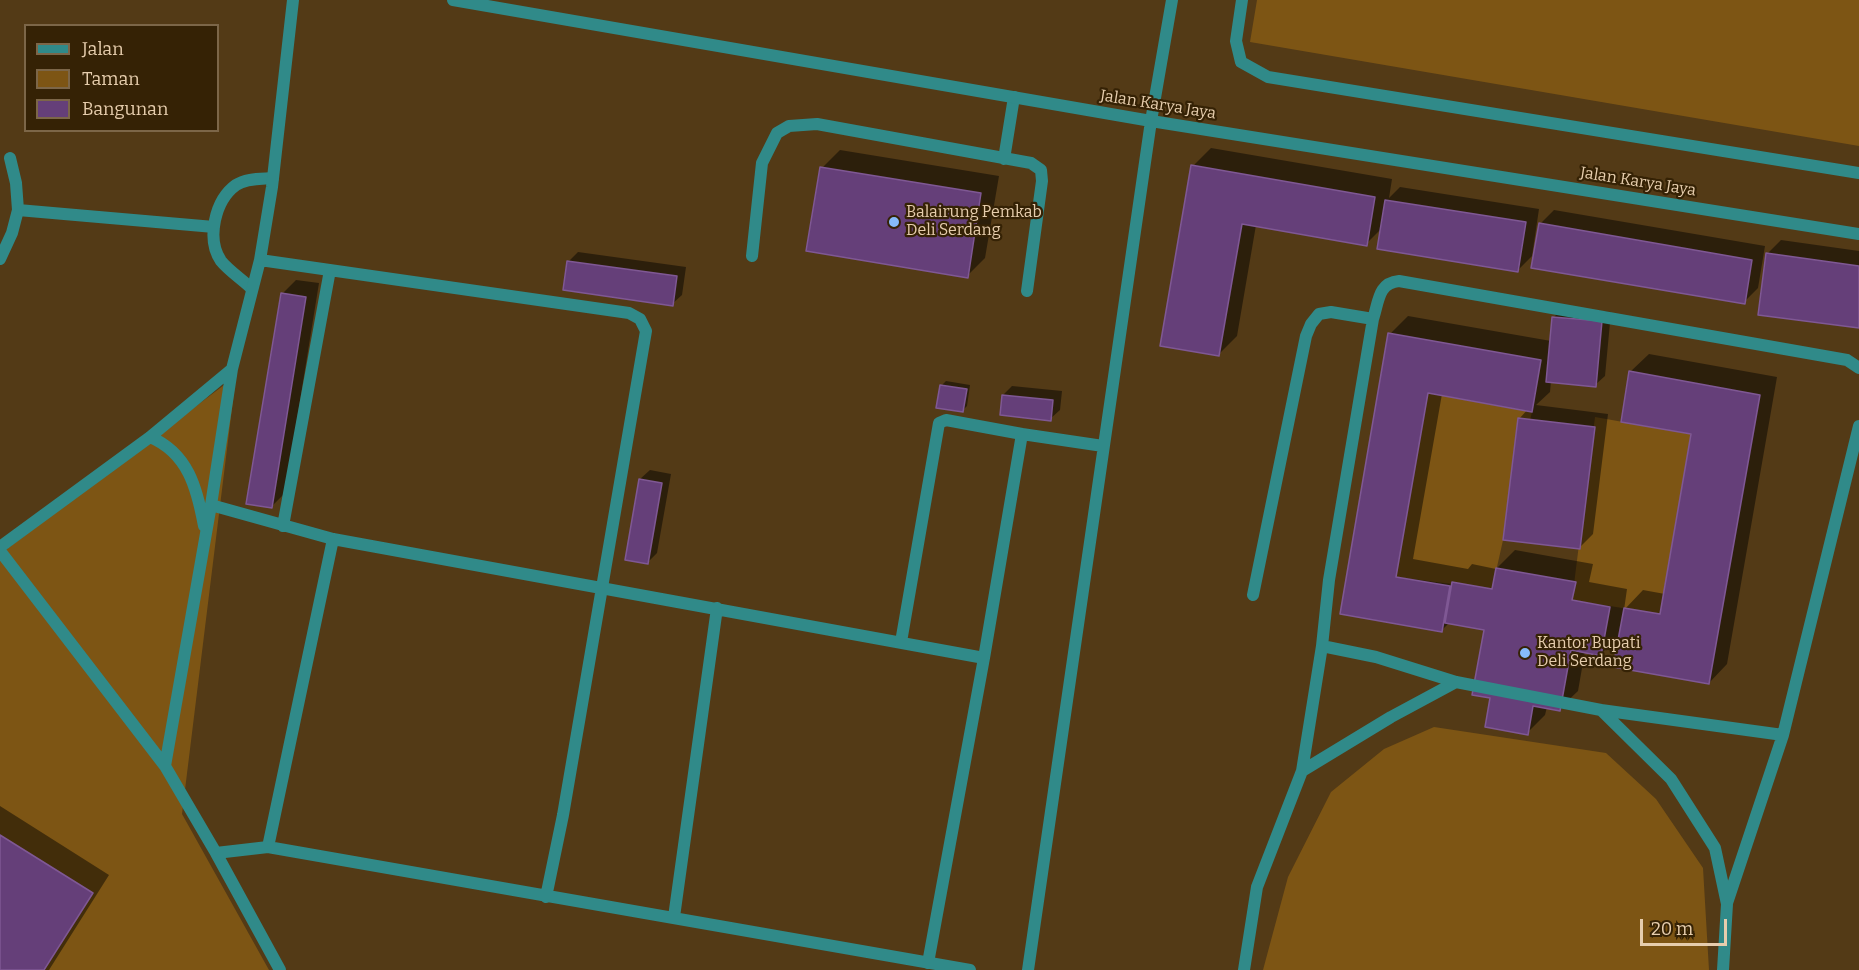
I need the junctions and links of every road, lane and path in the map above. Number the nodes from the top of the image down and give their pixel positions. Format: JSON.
{"nodes":[{"id":1,"x":293,"y":0,"type":"edge"},
{"id":2,"x":453,"y":0,"type":"edge"},
{"id":3,"x":1172,"y":0,"type":"edge"},
{"id":4,"x":1242,"y":0,"type":"edge"},
{"id":5,"x":1014,"y":97,"type":"junction"},
{"id":6,"x":1151,"y":121,"type":"junction"},
{"id":7,"x":10,"y":158,"type":"dead end"},
{"id":8,"x":1004,"y":159,"type":"junction"},
{"id":9,"x":1859,"y":173,"type":"edge"},
{"id":10,"x":273,"y":178,"type":"junction"},
{"id":11,"x":18,"y":210,"type":"junction"},
{"id":12,"x":214,"y":227,"type":"junction"},
{"id":13,"x":1859,"y":234,"type":"edge"},
{"id":14,"x":752,"y":255,"type":"dead end"},
{"id":15,"x":0,"y":260,"type":"edge"},
{"id":16,"x":260,"y":260,"type":"junction"},
{"id":17,"x":330,"y":270,"type":"junction"},
{"id":18,"x":252,"y":289,"type":"junction"},
{"id":19,"x":1027,"y":291,"type":"dead end"},
{"id":20,"x":1373,"y":319,"type":"junction"},
{"id":21,"x":1859,"y":368,"type":"edge"},
{"id":22,"x":232,"y":369,"type":"junction"},
{"id":23,"x":1859,"y":426,"type":"edge"},
{"id":24,"x":1022,"y":434,"type":"junction"},
{"id":25,"x":150,"y":437,"type":"junction"},
{"id":26,"x":1103,"y":446,"type":"junction"},
{"id":27,"x":211,"y":506,"type":"junction"},
{"id":28,"x":283,"y":526,"type":"junction"},
{"id":29,"x":205,"y":533,"type":"junction"},
{"id":30,"x":333,"y":539,"type":"junction"},
{"id":31,"x":0,"y":549,"type":"edge"},
{"id":32,"x":604,"y":588,"type":"junction"},
{"id":33,"x":1253,"y":595,"type":"dead end"},
{"id":34,"x":717,"y":608,"type":"junction"},
{"id":35,"x":901,"y":642,"type":"junction"},
{"id":36,"x":1322,"y":646,"type":"junction"},
{"id":37,"x":984,"y":658,"type":"junction"},
{"id":38,"x":1456,"y":682,"type":"junction"},
{"id":39,"x":1601,"y":710,"type":"junction"},
{"id":40,"x":1783,"y":735,"type":"junction"},
{"id":41,"x":165,"y":766,"type":"junction"},
{"id":42,"x":1302,"y":771,"type":"junction"},
{"id":43,"x":268,"y":847,"type":"junction"},
{"id":44,"x":216,"y":853,"type":"junction"},
{"id":45,"x":546,"y":897,"type":"junction"},
{"id":46,"x":1727,"y":904,"type":"junction"},
{"id":47,"x":674,"y":917,"type":"junction"},
{"id":48,"x":928,"y":963,"type":"junction"},
{"id":49,"x":280,"y":970,"type":"edge"},
{"id":50,"x":970,"y":970,"type":"edge"},
{"id":51,"x":1028,"y":970,"type":"edge"},
{"id":52,"x":1244,"y":970,"type":"edge"},
{"id":53,"x":1723,"y":970,"type":"edge"}],
"edges":[{"from":1,"to":10,"type":"street"},
{"from":2,"to":5,"type":"street","name":"Jalan Karya Jaya"},
{"from":3,"to":6,"type":"street"},
{"from":4,"to":9,"type":"street"},
{"from":5,"to":6,"type":"street","name":"Jalan Karya Jaya"},
{"from":5,"to":8,"type":"street"},
{"from":6,"to":13,"type":"street","name":"Jalan Karya Jaya"},
{"from":6,"to":26,"type":"street"},
{"from":7,"to":11,"type":"street"},
{"from":8,"to":14,"type":"street"},
{"from":8,"to":19,"type":"street"},
{"from":10,"to":12,"type":"street"},
{"from":10,"to":16,"type":"street"},
{"from":11,"to":12,"type":"street"},
{"from":11,"to":15,"type":"street"},
{"from":12,"to":18,"type":"street"},
{"from":16,"to":17,"type":"street"},
{"from":16,"to":18,"type":"street"},
{"from":17,"to":28,"type":"street"},
{"from":17,"to":32,"type":"street"},
{"from":18,"to":22,"type":"street"},
{"from":20,"to":21,"type":"street"},
{"from":20,"to":33,"type":"street"},
{"from":20,"to":36,"type":"street"},
{"from":22,"to":25,"type":"street"},
{"from":22,"to":27,"type":"street"},
{"from":23,"to":40,"type":"street"},
{"from":24,"to":26,"type":"street"},
{"from":24,"to":35,"type":"street"},
{"from":24,"to":37,"type":"street"},
{"from":25,"to":29,"type":"street"},
{"from":25,"to":31,"type":"street"},
{"from":26,"to":51,"type":"street"},
{"from":27,"to":28,"type":"street"},
{"from":27,"to":29,"type":"street"},
{"from":28,"to":30,"type":"street"},
{"from":29,"to":41,"type":"street"},
{"from":30,"to":32,"type":"street"},
{"from":30,"to":43,"type":"street"},
{"from":31,"to":41,"type":"street"},
{"from":32,"to":34,"type":"street"},
{"from":32,"to":45,"type":"street"},
{"from":34,"to":35,"type":"street"},
{"from":34,"to":47,"type":"street"},
{"from":35,"to":37,"type":"street"},
{"from":36,"to":38,"type":"street"},
{"from":36,"to":42,"type":"street"},
{"from":37,"to":48,"type":"street"},
{"from":38,"to":39,"type":"street"},
{"from":38,"to":42,"type":"street"},
{"from":39,"to":40,"type":"street"},
{"from":39,"to":46,"type":"street"},
{"from":40,"to":46,"type":"street"},
{"from":41,"to":44,"type":"street"},
{"from":42,"to":52,"type":"street"},
{"from":43,"to":44,"type":"street"},
{"from":43,"to":45,"type":"street"},
{"from":44,"to":49,"type":"street"},
{"from":45,"to":47,"type":"street"},
{"from":46,"to":53,"type":"street"},
{"from":47,"to":48,"type":"street"},
{"from":48,"to":50,"type":"street"}]}
